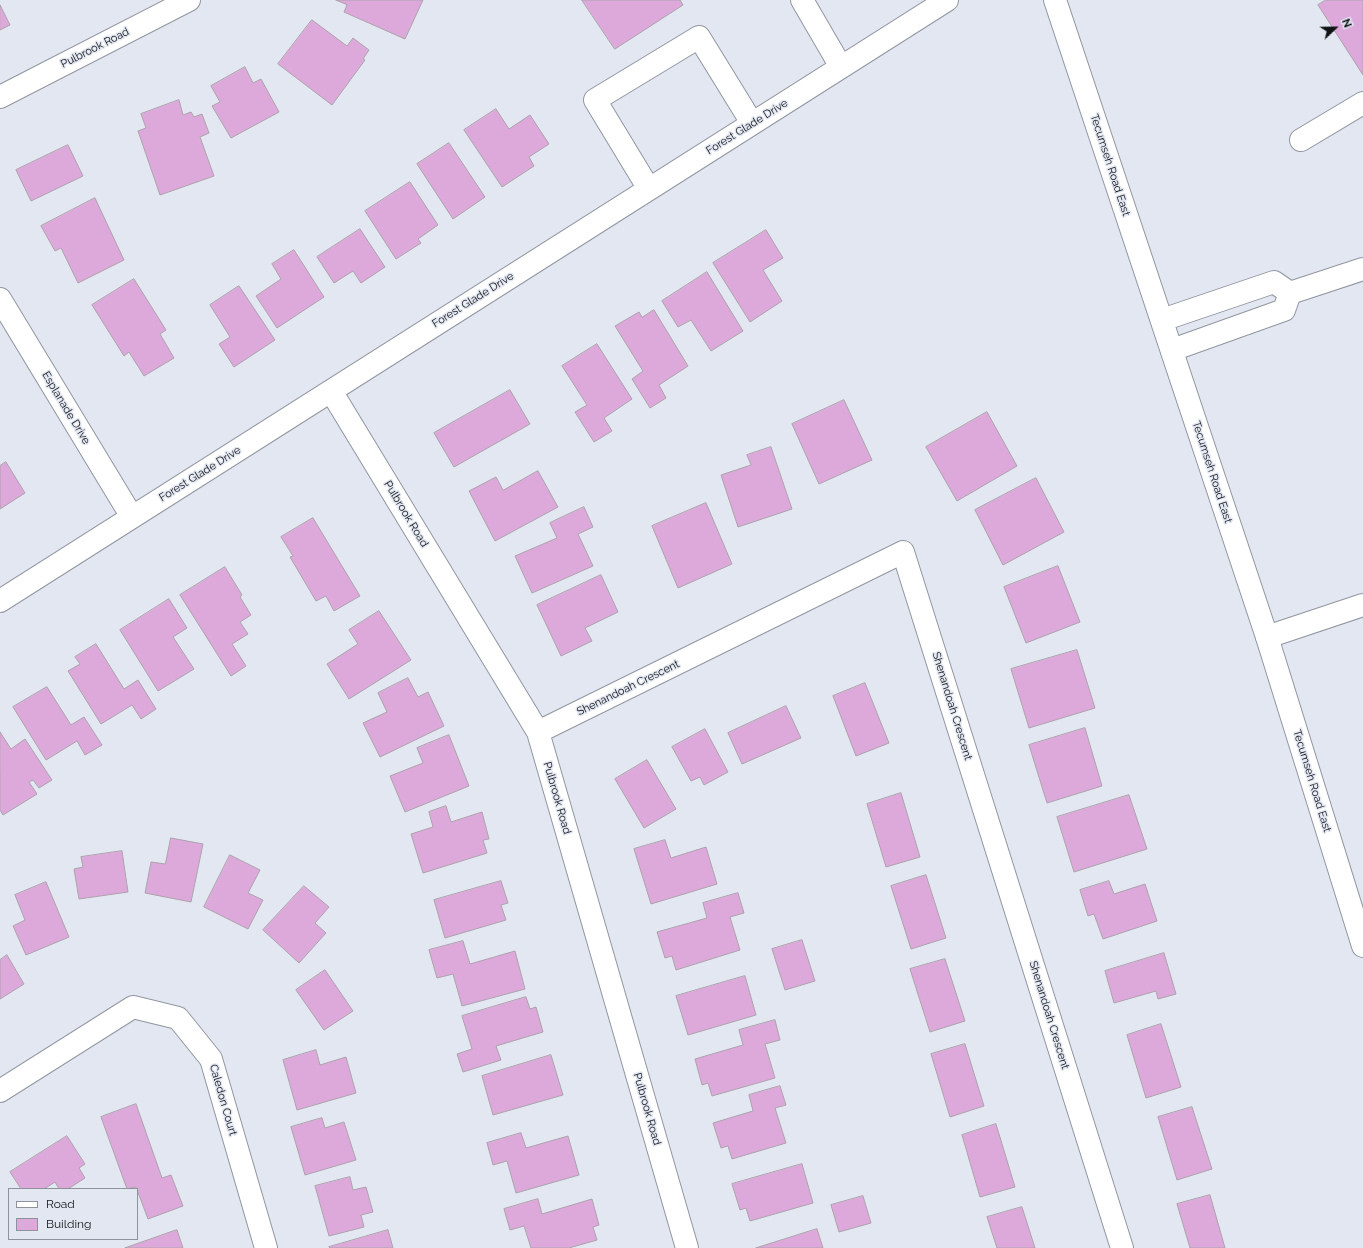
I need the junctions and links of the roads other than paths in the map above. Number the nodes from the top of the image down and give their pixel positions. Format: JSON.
{"nodes":[{"id":1,"x":189,"y":0,"type":"edge"},
{"id":2,"x":802,"y":0,"type":"edge"},
{"id":3,"x":946,"y":0,"type":"edge"},
{"id":4,"x":1055,"y":0,"type":"edge"},
{"id":5,"x":841,"y":67,"type":"junction"},
{"id":6,"x":0,"y":97,"type":"edge"},
{"id":7,"x":1363,"y":103,"type":"edge"},
{"id":8,"x":752,"y":124,"type":"junction"},
{"id":9,"x":1301,"y":140,"type":"dead end"},
{"id":10,"x":649,"y":189,"type":"junction"},
{"id":11,"x":1363,"y":269,"type":"edge"},
{"id":12,"x":1290,"y":293,"type":"junction"},
{"id":13,"x":0,"y":299,"type":"edge"},
{"id":14,"x":1162,"y":320,"type":"junction"},
{"id":15,"x":1172,"y":350,"type":"junction"},
{"id":16,"x":331,"y":391,"type":"junction"},
{"id":17,"x":132,"y":517,"type":"junction"},
{"id":18,"x":0,"y":600,"type":"edge"},
{"id":19,"x":1363,"y":605,"type":"edge"},
{"id":20,"x":1267,"y":637,"type":"junction"},
{"id":21,"x":538,"y":732,"type":"junction"},
{"id":22,"x":1363,"y":946,"type":"edge"},
{"id":23,"x":0,"y":1091,"type":"edge"},
{"id":24,"x":266,"y":1248,"type":"edge"},
{"id":25,"x":687,"y":1248,"type":"edge"},
{"id":26,"x":1122,"y":1248,"type":"edge"}],
"edges":[{"from":1,"to":6,"type":"street","name":"Pulbrook Road"},
{"from":2,"to":5,"type":"street"},
{"from":3,"to":5,"type":"street","name":"Forest Glade Drive"},
{"from":4,"to":14,"type":"street","name":"Tecumseh Road East"},
{"from":5,"to":8,"type":"street","name":"Forest Glade Drive"},
{"from":7,"to":9,"type":"street"},
{"from":8,"to":10,"type":"street","name":"Forest Glade Drive"},
{"from":8,"to":10,"type":"street"},
{"from":10,"to":16,"type":"street","name":"Forest Glade Drive"},
{"from":11,"to":12,"type":"street"},
{"from":12,"to":14,"type":"street"},
{"from":12,"to":15,"type":"street"},
{"from":13,"to":17,"type":"street","name":"Esplanade Drive"},
{"from":14,"to":15,"type":"street","name":"Tecumseh Road East"},
{"from":15,"to":20,"type":"street","name":"Tecumseh Road East"},
{"from":16,"to":17,"type":"street","name":"Forest Glade Drive"},
{"from":16,"to":21,"type":"street","name":"Pulbrook Road"},
{"from":17,"to":18,"type":"street","name":"Forest Glade Drive"},
{"from":19,"to":20,"type":"street"},
{"from":20,"to":22,"type":"street","name":"Tecumseh Road East"},
{"from":21,"to":25,"type":"street","name":"Pulbrook Road"},
{"from":21,"to":26,"type":"street","name":"Shenandoah Crescent"},
{"from":23,"to":24,"type":"street","name":"Caledon Court"}]}
